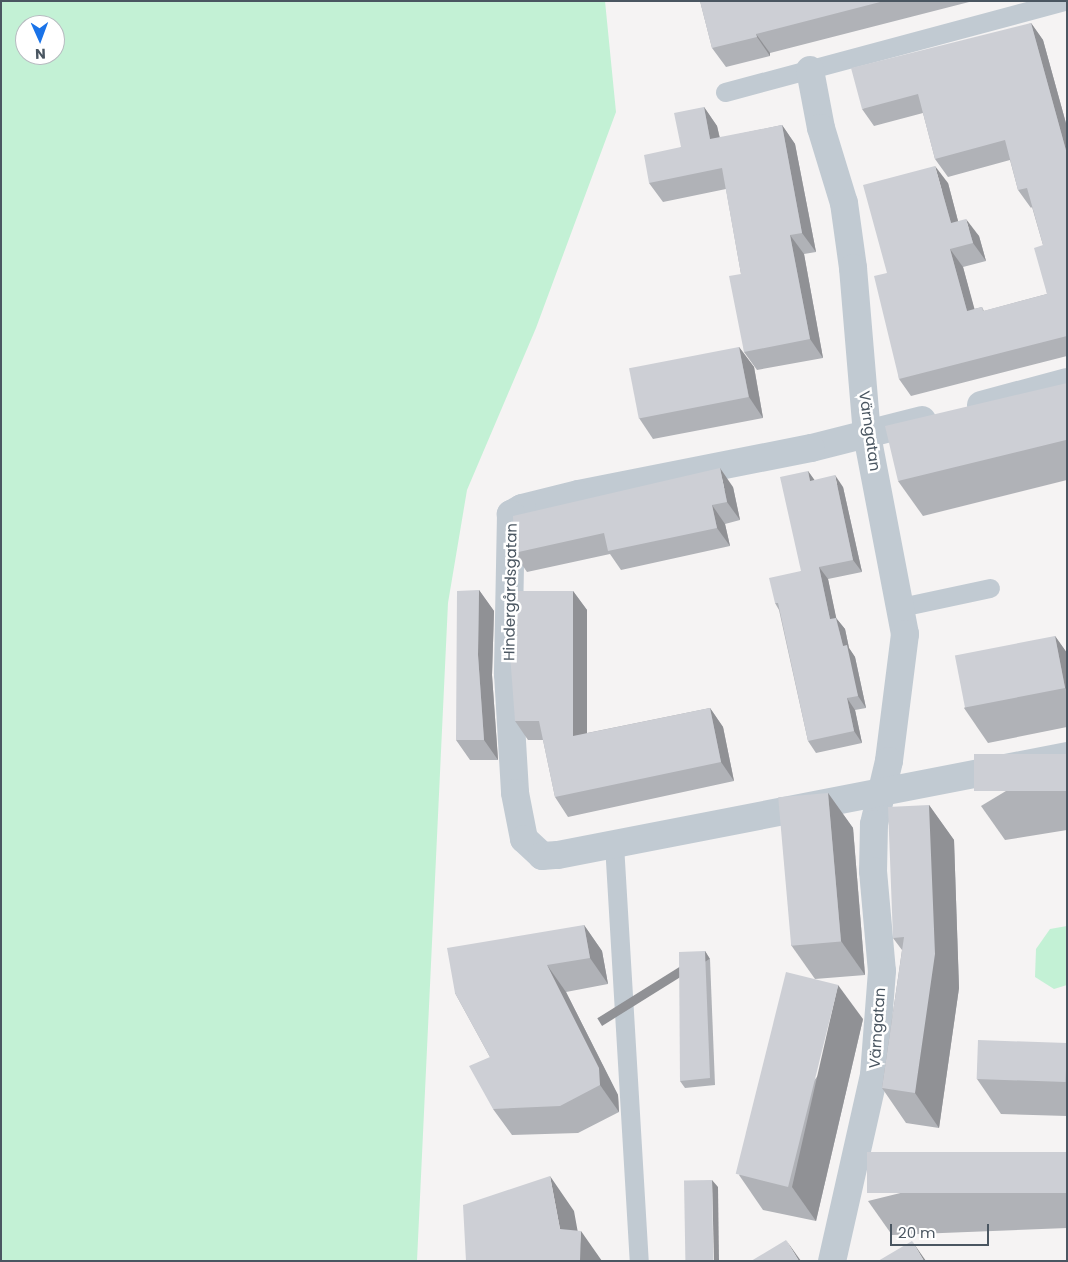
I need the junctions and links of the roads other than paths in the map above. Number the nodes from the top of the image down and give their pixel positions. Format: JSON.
{"nodes":[{"id":1,"x":1064,"y":1,"type":"edge"},
{"id":2,"x":810,"y":70,"type":"junction"},
{"id":3,"x":725,"y":92,"type":"dead end"},
{"id":4,"x":1067,"y":382,"type":"edge"},
{"id":5,"x":868,"y":435,"type":"junction"},
{"id":6,"x":990,"y":588,"type":"dead end"},
{"id":7,"x":901,"y":607,"type":"junction"},
{"id":8,"x":1067,"y":756,"type":"edge"},
{"id":9,"x":882,"y":793,"type":"junction"},
{"id":10,"x":614,"y":844,"type":"junction"},
{"id":11,"x":853,"y":1163,"type":"junction"},
{"id":12,"x":881,"y":1164,"type":"edge"},
{"id":13,"x":639,"y":1261,"type":"edge"},
{"id":14,"x":832,"y":1261,"type":"edge"}],
"edges":[{"from":1,"to":2,"type":"lane"},
{"from":2,"to":3,"type":"lane"},
{"from":2,"to":5,"type":"street","name":"Värngatan"},
{"from":4,"to":5,"type":"street","name":"Hindergårdsgatan"},
{"from":5,"to":7,"type":"street","name":"Värngatan"},
{"from":5,"to":10,"type":"street","name":"Hindergårdsgatan"},
{"from":6,"to":7,"type":"lane"},
{"from":7,"to":9,"type":"street","name":"Värngatan"},
{"from":8,"to":9,"type":"street"},
{"from":9,"to":10,"type":"street","name":"Hindergårdsgatan"},
{"from":9,"to":11,"type":"street","name":"Värngatan"},
{"from":10,"to":13,"type":"lane"},
{"from":11,"to":12,"type":"street"},
{"from":11,"to":14,"type":"street","name":"Värngatan"}]}
